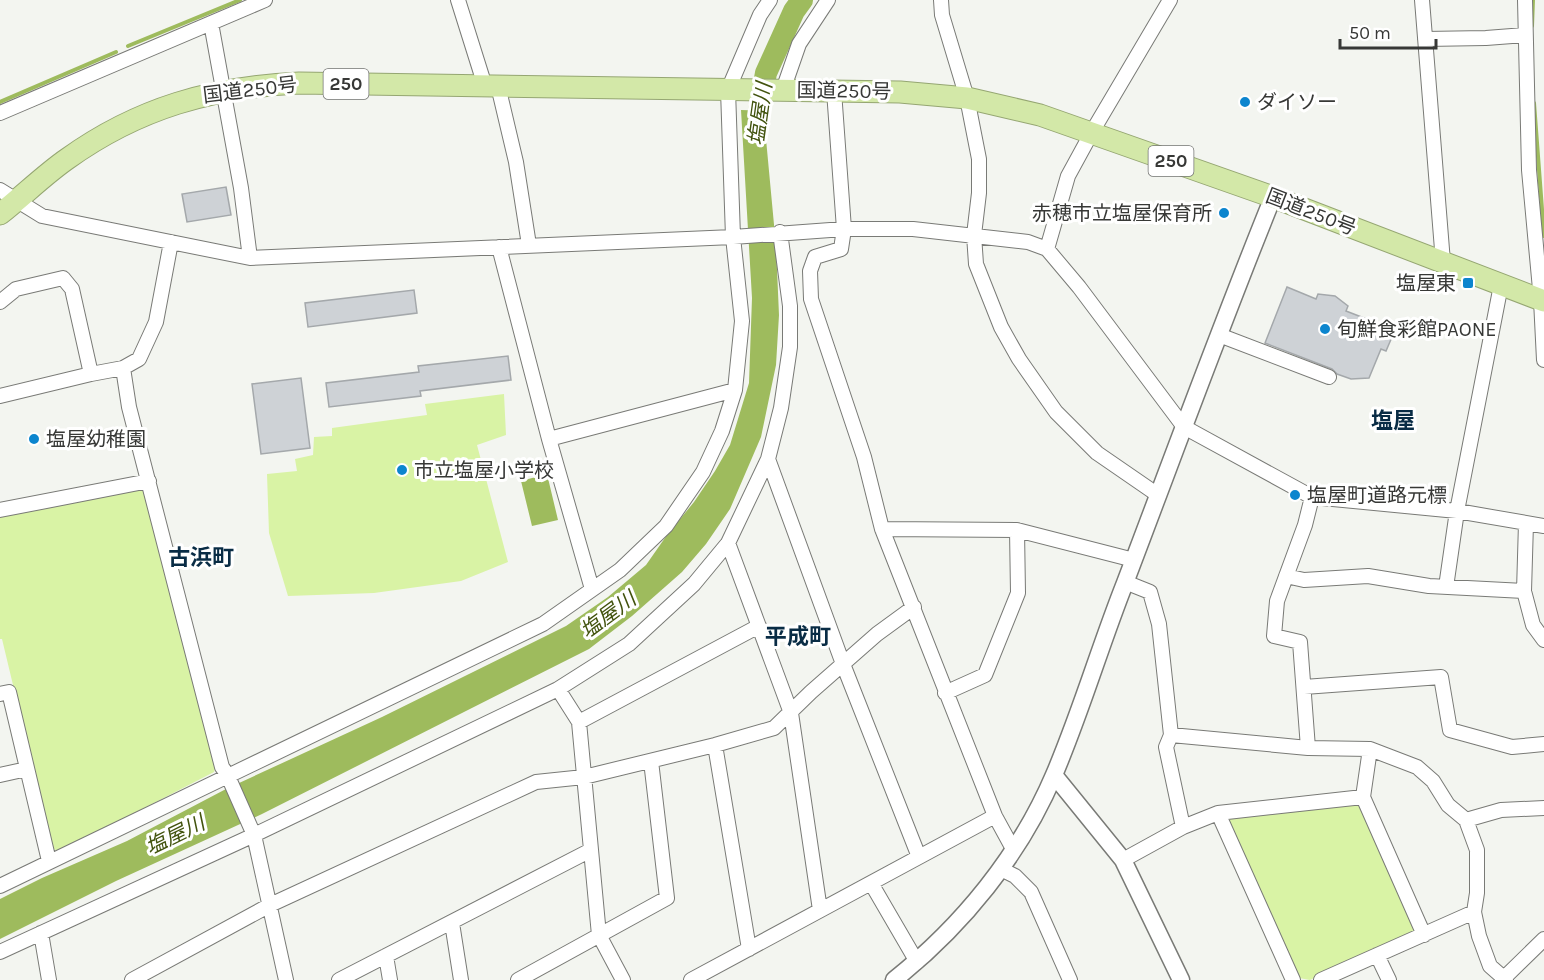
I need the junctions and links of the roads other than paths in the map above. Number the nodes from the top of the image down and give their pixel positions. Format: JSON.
{"nodes":[{"id":1,"x":265,"y":0,"type":"edge"},
{"id":2,"x":458,"y":0,"type":"edge"},
{"id":3,"x":770,"y":0,"type":"edge"},
{"id":4,"x":828,"y":0,"type":"edge"},
{"id":5,"x":941,"y":0,"type":"edge"},
{"id":6,"x":1170,"y":0,"type":"edge"},
{"id":7,"x":1422,"y":0,"type":"edge"},
{"id":8,"x":1525,"y":0,"type":"edge"},
{"id":9,"x":211,"y":23,"type":"junction"},
{"id":10,"x":1525,"y":35,"type":"junction"},
{"id":11,"x":1425,"y":39,"type":"junction"},
{"id":12,"x":491,"y":86,"type":"junction"},
{"id":13,"x":223,"y":90,"type":"junction"},
{"id":14,"x":728,"y":90,"type":"junction"},
{"id":15,"x":783,"y":90,"type":"junction"},
{"id":16,"x":834,"y":91,"type":"junction"},
{"id":17,"x":967,"y":98,"type":"junction"},
{"id":18,"x":0,"y":113,"type":"edge"},
{"id":19,"x":1092,"y":132,"type":"junction"},
{"id":20,"x":1273,"y":197,"type":"junction"},
{"id":21,"x":5,"y":202,"type":"edge"},
{"id":22,"x":844,"y":229,"type":"junction"},
{"id":23,"x":780,"y":232,"type":"junction"},
{"id":24,"x":974,"y":235,"type":"junction"},
{"id":25,"x":733,"y":237,"type":"junction"},
{"id":26,"x":171,"y":243,"type":"junction"},
{"id":27,"x":529,"y":245,"type":"junction"},
{"id":28,"x":500,"y":247,"type":"junction"},
{"id":29,"x":1047,"y":249,"type":"junction"},
{"id":30,"x":250,"y":258,"type":"junction"},
{"id":31,"x":1443,"y":262,"type":"junction"},
{"id":32,"x":1501,"y":285,"type":"junction"},
{"id":33,"x":1543,"y":300,"type":"edge"},
{"id":34,"x":0,"y":302,"type":"edge"},
{"id":35,"x":1219,"y":335,"type":"junction"},
{"id":36,"x":1544,"y":360,"type":"edge"},
{"id":37,"x":123,"y":368,"type":"junction"},
{"id":38,"x":91,"y":374,"type":"junction"},
{"id":39,"x":1329,"y":377,"type":"dead end"},
{"id":40,"x":735,"y":390,"type":"junction"},
{"id":41,"x":0,"y":396,"type":"edge"},
{"id":42,"x":1184,"y":427,"type":"junction"},
{"id":43,"x":549,"y":439,"type":"junction"},
{"id":44,"x":768,"y":459,"type":"junction"},
{"id":45,"x":149,"y":481,"type":"junction"},
{"id":46,"x":1158,"y":495,"type":"junction"},
{"id":47,"x":1312,"y":496,"type":"junction"},
{"id":48,"x":0,"y":510,"type":"edge"},
{"id":49,"x":1457,"y":511,"type":"junction"},
{"id":50,"x":1526,"y":523,"type":"junction"},
{"id":51,"x":1544,"y":526,"type":"edge"},
{"id":52,"x":882,"y":530,"type":"junction"},
{"id":53,"x":1017,"y":530,"type":"junction"},
{"id":54,"x":728,"y":543,"type":"junction"},
{"id":55,"x":1134,"y":560,"type":"junction"},
{"id":56,"x":1286,"y":576,"type":"junction"},
{"id":57,"x":1125,"y":582,"type":"junction"},
{"id":58,"x":1446,"y":587,"type":"junction"},
{"id":59,"x":592,"y":590,"type":"junction"},
{"id":60,"x":1524,"y":591,"type":"junction"},
{"id":61,"x":914,"y":607,"type":"junction"},
{"id":62,"x":759,"y":626,"type":"junction"},
{"id":63,"x":1544,"y":640,"type":"edge"},
{"id":64,"x":843,"y":664,"type":"junction"},
{"id":65,"x":1304,"y":687,"type":"junction"},
{"id":66,"x":558,"y":689,"type":"junction"},
{"id":67,"x":945,"y":693,"type":"junction"},
{"id":68,"x":0,"y":694,"type":"edge"},
{"id":69,"x":790,"y":713,"type":"junction"},
{"id":70,"x":579,"y":722,"type":"junction"},
{"id":71,"x":1171,"y":735,"type":"junction"},
{"id":72,"x":1544,"y":744,"type":"edge"},
{"id":73,"x":715,"y":745,"type":"junction"},
{"id":74,"x":1308,"y":748,"type":"junction"},
{"id":75,"x":1370,"y":749,"type":"junction"},
{"id":76,"x":651,"y":760,"type":"junction"},
{"id":77,"x":27,"y":769,"type":"junction"},
{"id":78,"x":227,"y":774,"type":"junction"},
{"id":79,"x":0,"y":775,"type":"edge"},
{"id":80,"x":1054,"y":776,"type":"junction"},
{"id":81,"x":584,"y":777,"type":"junction"},
{"id":82,"x":1363,"y":797,"type":"junction"},
{"id":83,"x":1544,"y":808,"type":"edge"},
{"id":84,"x":1218,"y":813,"type":"junction"},
{"id":85,"x":995,"y":816,"type":"junction"},
{"id":86,"x":1466,"y":820,"type":"junction"},
{"id":87,"x":1183,"y":827,"type":"junction"},
{"id":88,"x":254,"y":835,"type":"junction"},
{"id":89,"x":1013,"y":849,"type":"junction"},
{"id":90,"x":591,"y":850,"type":"junction"},
{"id":91,"x":920,"y":857,"type":"junction"},
{"id":92,"x":1123,"y":860,"type":"junction"},
{"id":93,"x":49,"y":861,"type":"junction"},
{"id":94,"x":1002,"y":868,"type":"junction"},
{"id":95,"x":871,"y":883,"type":"junction"},
{"id":96,"x":0,"y":886,"type":"edge"},
{"id":97,"x":270,"y":905,"type":"junction"},
{"id":98,"x":820,"y":910,"type":"junction"},
{"id":99,"x":1474,"y":912,"type":"junction"},
{"id":100,"x":452,"y":924,"type":"junction"},
{"id":101,"x":41,"y":933,"type":"junction"},
{"id":102,"x":1424,"y":934,"type":"junction"},
{"id":103,"x":599,"y":935,"type":"junction"},
{"id":104,"x":1544,"y":939,"type":"edge"},
{"id":105,"x":749,"y":949,"type":"junction"},
{"id":106,"x":0,"y":952,"type":"edge"},
{"id":107,"x":1377,"y":955,"type":"junction"},
{"id":108,"x":386,"y":956,"type":"junction"},
{"id":109,"x":917,"y":962,"type":"junction"},
{"id":110,"x":1504,"y":979,"type":"edge"},
{"id":111,"x":49,"y":980,"type":"edge"},
{"id":112,"x":132,"y":980,"type":"edge"},
{"id":113,"x":286,"y":980,"type":"edge"},
{"id":114,"x":339,"y":980,"type":"edge"},
{"id":115,"x":390,"y":980,"type":"edge"},
{"id":116,"x":461,"y":980,"type":"edge"},
{"id":117,"x":518,"y":980,"type":"edge"},
{"id":118,"x":623,"y":980,"type":"edge"},
{"id":119,"x":691,"y":980,"type":"edge"},
{"id":120,"x":894,"y":980,"type":"edge"},
{"id":121,"x":1070,"y":980,"type":"edge"},
{"id":122,"x":1181,"y":980,"type":"edge"},
{"id":123,"x":1293,"y":980,"type":"edge"},
{"id":124,"x":1321,"y":980,"type":"edge"},
{"id":125,"x":1389,"y":980,"type":"edge"}],
"edges":[{"from":1,"to":9,"type":"street"},
{"from":2,"to":12,"type":"street"},
{"from":3,"to":14,"type":"street"},
{"from":4,"to":15,"type":"street"},
{"from":5,"to":17,"type":"street"},
{"from":6,"to":19,"type":"street"},
{"from":7,"to":11,"type":"street"},
{"from":8,"to":10,"type":"street"},
{"from":9,"to":13,"type":"street"},
{"from":9,"to":18,"type":"street"},
{"from":10,"to":11,"type":"street"},
{"from":10,"to":33,"type":"street"},
{"from":11,"to":31,"type":"street"},
{"from":12,"to":13,"type":"highway","name":"国道250号","number":"250"},
{"from":12,"to":14,"type":"highway","name":"国道250号","number":"250"},
{"from":12,"to":27,"type":"street"},
{"from":13,"to":21,"type":"highway","name":"国道250号","number":"250"},
{"from":13,"to":30,"type":"street"},
{"from":14,"to":15,"type":"highway","name":"国道250号","number":"250"},
{"from":14,"to":25,"type":"street"},
{"from":15,"to":16,"type":"highway","name":"国道250号","number":"250"},
{"from":16,"to":17,"type":"highway","name":"国道250号","number":"250"},
{"from":16,"to":22,"type":"street"},
{"from":17,"to":19,"type":"highway","name":"国道250号","number":"250"},
{"from":17,"to":24,"type":"street"},
{"from":19,"to":20,"type":"highway","name":"国道250号","number":"250"},
{"from":19,"to":29,"type":"street"},
{"from":20,"to":31,"type":"highway","name":"国道250号","number":"250"},
{"from":20,"to":35,"type":"street"},
{"from":21,"to":26,"type":"street"},
{"from":22,"to":23,"type":"street"},
{"from":22,"to":24,"type":"street"},
{"from":22,"to":52,"type":"street"},
{"from":23,"to":25,"type":"street"},
{"from":23,"to":44,"type":"street"},
{"from":24,"to":29,"type":"street"},
{"from":24,"to":46,"type":"street"},
{"from":25,"to":27,"type":"street"},
{"from":25,"to":40,"type":"street"},
{"from":26,"to":30,"type":"street"},
{"from":26,"to":37,"type":"street"},
{"from":27,"to":28,"type":"street"},
{"from":28,"to":30,"type":"street"},
{"from":28,"to":43,"type":"street"},
{"from":29,"to":42,"type":"street"},
{"from":31,"to":32,"type":"highway","name":"国道250号","number":"250"},
{"from":32,"to":33,"type":"highway","name":"国道250号","number":"250"},
{"from":32,"to":49,"type":"street"},
{"from":33,"to":36,"type":"street"},
{"from":34,"to":38,"type":"street"},
{"from":35,"to":39,"type":"street"},
{"from":35,"to":42,"type":"street"},
{"from":37,"to":38,"type":"street"},
{"from":37,"to":45,"type":"street"},
{"from":38,"to":41,"type":"street"},
{"from":40,"to":43,"type":"street"},
{"from":40,"to":59,"type":"street"},
{"from":42,"to":46,"type":"street"},
{"from":42,"to":47,"type":"street"},
{"from":43,"to":59,"type":"street"},
{"from":44,"to":54,"type":"street"},
{"from":44,"to":64,"type":"street"},
{"from":45,"to":48,"type":"street"},
{"from":45,"to":78,"type":"street"},
{"from":46,"to":55,"type":"street"},
{"from":47,"to":49,"type":"street"},
{"from":47,"to":56,"type":"street"},
{"from":49,"to":50,"type":"street"},
{"from":49,"to":58,"type":"street"},
{"from":50,"to":51,"type":"street"},
{"from":50,"to":60,"type":"street"},
{"from":52,"to":53,"type":"street"},
{"from":52,"to":61,"type":"street"},
{"from":53,"to":55,"type":"street"},
{"from":53,"to":67,"type":"street"},
{"from":54,"to":62,"type":"street"},
{"from":54,"to":66,"type":"street"},
{"from":55,"to":57,"type":"street"},
{"from":56,"to":58,"type":"street"},
{"from":56,"to":65,"type":"street"},
{"from":57,"to":71,"type":"street"},
{"from":57,"to":80,"type":"street"},
{"from":58,"to":60,"type":"street"},
{"from":59,"to":78,"type":"street"},
{"from":60,"to":63,"type":"street"},
{"from":61,"to":64,"type":"street"},
{"from":61,"to":67,"type":"street"},
{"from":62,"to":69,"type":"street"},
{"from":62,"to":70,"type":"street"},
{"from":64,"to":69,"type":"street"},
{"from":64,"to":91,"type":"street"},
{"from":65,"to":72,"type":"street"},
{"from":65,"to":74,"type":"street"},
{"from":66,"to":70,"type":"street"},
{"from":66,"to":88,"type":"street"},
{"from":67,"to":85,"type":"street"},
{"from":68,"to":77,"type":"street"},
{"from":69,"to":73,"type":"street"},
{"from":69,"to":98,"type":"street"},
{"from":70,"to":81,"type":"street"},
{"from":71,"to":74,"type":"street"},
{"from":71,"to":87,"type":"street"},
{"from":73,"to":76,"type":"street"},
{"from":73,"to":105,"type":"street"},
{"from":74,"to":75,"type":"street"},
{"from":75,"to":82,"type":"street"},
{"from":75,"to":86,"type":"street"},
{"from":76,"to":81,"type":"street"},
{"from":76,"to":103,"type":"street"},
{"from":77,"to":79,"type":"street"},
{"from":77,"to":93,"type":"street"},
{"from":78,"to":88,"type":"street"},
{"from":78,"to":93,"type":"street"},
{"from":80,"to":89,"type":"street"},
{"from":80,"to":92,"type":"street"},
{"from":81,"to":90,"type":"street"},
{"from":81,"to":97,"type":"street"},
{"from":82,"to":84,"type":"street"},
{"from":82,"to":102,"type":"street"},
{"from":83,"to":86,"type":"street"},
{"from":84,"to":87,"type":"street"},
{"from":84,"to":123,"type":"street"},
{"from":85,"to":89,"type":"street"},
{"from":85,"to":91,"type":"street"},
{"from":86,"to":99,"type":"street"},
{"from":87,"to":92,"type":"street"},
{"from":88,"to":97,"type":"street"},
{"from":88,"to":101,"type":"street"},
{"from":89,"to":94,"type":"street"},
{"from":90,"to":100,"type":"street"},
{"from":90,"to":103,"type":"street"},
{"from":91,"to":95,"type":"street"},
{"from":92,"to":122,"type":"street"},
{"from":93,"to":96,"type":"street"},
{"from":94,"to":109,"type":"street"},
{"from":94,"to":121,"type":"street"},
{"from":95,"to":98,"type":"street"},
{"from":95,"to":109,"type":"street"},
{"from":97,"to":112,"type":"street"},
{"from":97,"to":113,"type":"street"},
{"from":98,"to":105,"type":"street"},
{"from":99,"to":102,"type":"street"},
{"from":99,"to":110,"type":"street"},
{"from":100,"to":108,"type":"street"},
{"from":100,"to":116,"type":"street"},
{"from":101,"to":106,"type":"street"},
{"from":101,"to":111,"type":"street"},
{"from":102,"to":107,"type":"street"},
{"from":103,"to":117,"type":"street"},
{"from":103,"to":118,"type":"street"},
{"from":104,"to":110,"type":"street"},
{"from":105,"to":119,"type":"street"},
{"from":107,"to":124,"type":"street"},
{"from":107,"to":125,"type":"street"},
{"from":108,"to":114,"type":"street"},
{"from":108,"to":115,"type":"street"},
{"from":109,"to":120,"type":"street"}]}
